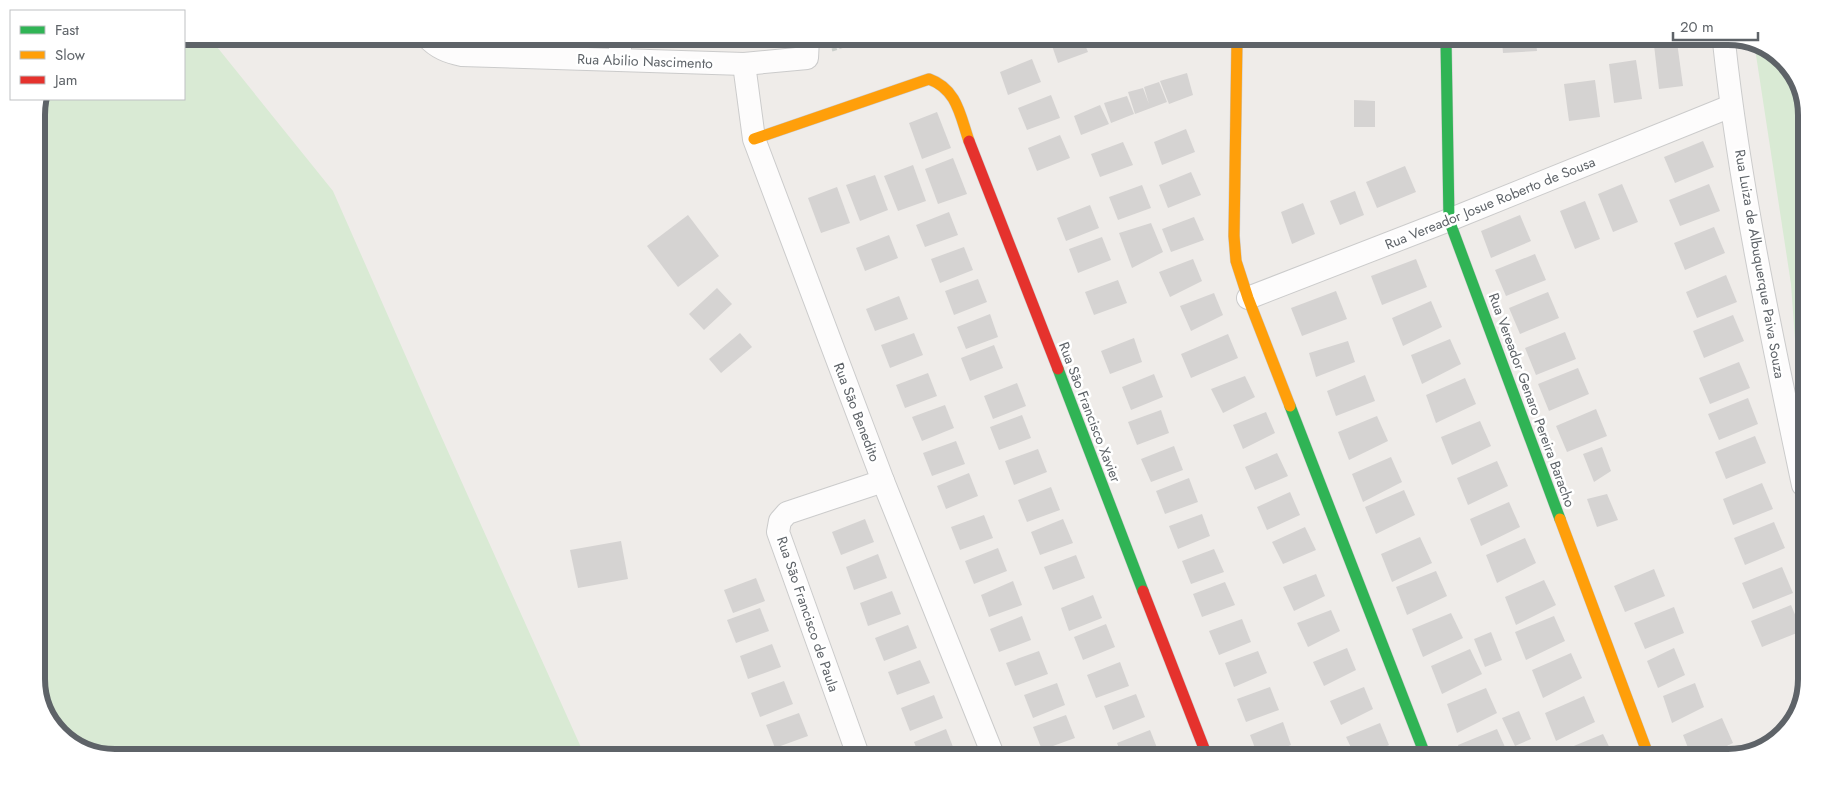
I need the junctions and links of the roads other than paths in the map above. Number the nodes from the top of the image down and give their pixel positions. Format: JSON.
{"nodes":[{"id":1,"x":435,"y":45,"type":"edge"},
{"id":2,"x":620,"y":45,"type":"edge"},
{"id":3,"x":1237,"y":45,"type":"edge"},
{"id":4,"x":1446,"y":45,"type":"edge"},
{"id":5,"x":1724,"y":45,"type":"edge"},
{"id":6,"x":808,"y":48,"type":"edge"},
{"id":7,"x":620,"y":60,"type":"junction"},
{"id":8,"x":744,"y":64,"type":"junction"},
{"id":9,"x":1731,"y":106,"type":"junction"},
{"id":10,"x":754,"y":139,"type":"junction"},
{"id":11,"x":1449,"y":220,"type":"junction"},
{"id":12,"x":1248,"y":298,"type":"junction"},
{"id":13,"x":1798,"y":461,"type":"edge"},
{"id":14,"x":883,"y":481,"type":"junction"},
{"id":15,"x":856,"y":749,"type":"edge"},
{"id":16,"x":991,"y":749,"type":"edge"},
{"id":17,"x":1204,"y":749,"type":"edge"},
{"id":18,"x":1423,"y":749,"type":"edge"},
{"id":19,"x":1646,"y":749,"type":"edge"}],
"edges":[{"from":1,"to":7,"type":"street","name":"Rua Abilio Nascimento"},
{"from":2,"to":7,"type":"street"},
{"from":3,"to":12,"type":"street"},
{"from":4,"to":11,"type":"street","name":"Rua Vereador Genaro Pereira Baracho"},
{"from":5,"to":9,"type":"street","name":"Rua Luiza de Albuquerque Paiva Souza"},
{"from":6,"to":8,"type":"street","name":"Rua Abilio Nascimento"},
{"from":7,"to":8,"type":"street","name":"Rua Abilio Nascimento"},
{"from":8,"to":10,"type":"street","name":"Rua São Benedito"},
{"from":9,"to":11,"type":"street","name":"Rua Vereador Josue Roberto de Sousa"},
{"from":9,"to":13,"type":"street","name":"Rua Luiza de Albuquerque Paiva Souza"},
{"from":10,"to":14,"type":"street","name":"Rua São Benedito"},
{"from":10,"to":17,"type":"street","name":"Rua São Francisco Xavier"},
{"from":11,"to":12,"type":"street","name":"Rua Vereador Josue Roberto de Sousa"},
{"from":11,"to":19,"type":"street","name":"Rua Vereador Genaro Pereira Baracho"},
{"from":12,"to":18,"type":"street"},
{"from":14,"to":15,"type":"street","name":"Rua São Francisco de Paula"},
{"from":14,"to":16,"type":"street","name":"Rua São Benedito"}]}
